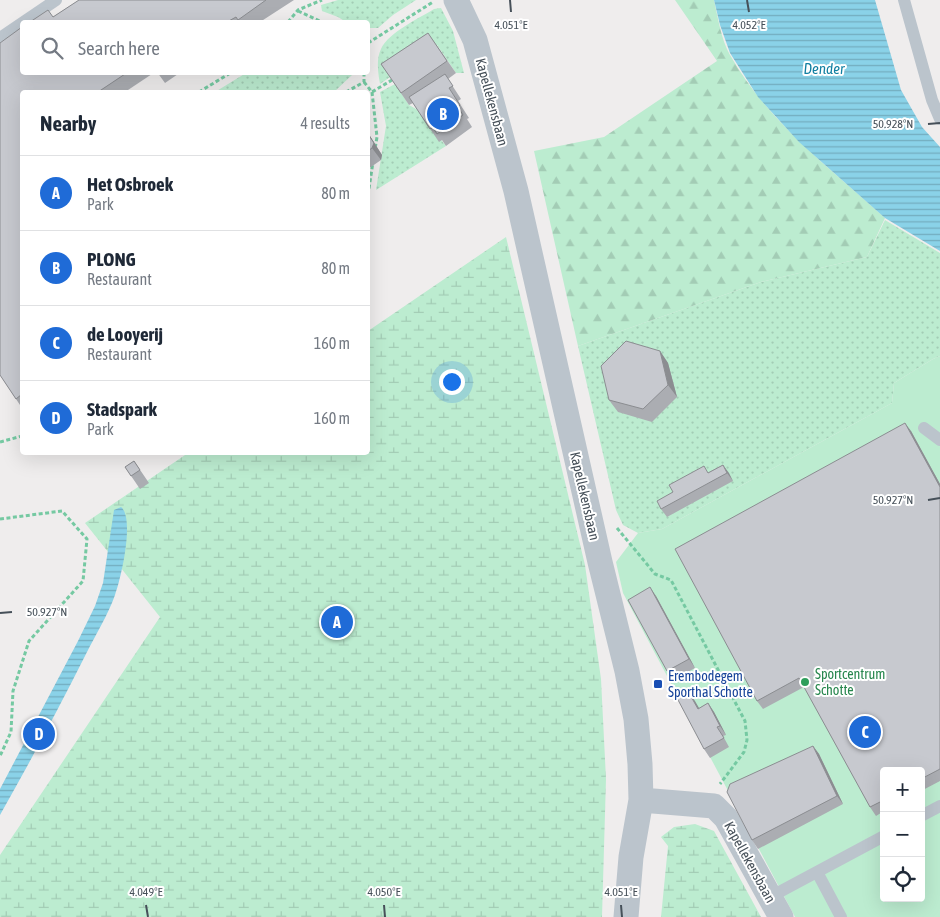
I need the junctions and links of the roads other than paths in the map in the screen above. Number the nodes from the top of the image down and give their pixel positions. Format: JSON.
{"nodes":[{"id":1,"x":56,"y":0,"type":"edge"},
{"id":2,"x":456,"y":0,"type":"edge"},
{"id":3,"x":904,"y":0,"type":"edge"},
{"id":4,"x":27,"y":20,"type":"edge"},
{"id":5,"x":20,"y":24,"type":"edge"},
{"id":6,"x":0,"y":38,"type":"edge"},
{"id":7,"x":940,"y":119,"type":"edge"},
{"id":8,"x":924,"y":428,"type":"dead end"},
{"id":9,"x":940,"y":440,"type":"edge"},
{"id":10,"x":641,"y":800,"type":"junction"},
{"id":11,"x":940,"y":806,"type":"edge"},
{"id":12,"x":925,"y":814,"type":"edge"},
{"id":13,"x":880,"y":838,"type":"edge"},
{"id":14,"x":816,"y":872,"type":"junction"},
{"id":15,"x":775,"y":907,"type":"edge"},
{"id":16,"x":626,"y":917,"type":"edge"},
{"id":17,"x":841,"y":917,"type":"edge"}],
"edges":[{"from":1,"to":4,"type":"lane"},
{"from":2,"to":10,"type":"street","name":"Kapellekensbaan"},
{"from":3,"to":7,"type":"lane"},
{"from":5,"to":6,"type":"lane"},
{"from":8,"to":9,"type":"lane"},
{"from":10,"to":15,"type":"street","name":"Kapellekensbaan"},
{"from":10,"to":16,"type":"street","name":"Kapellekensbaan"},
{"from":11,"to":12,"type":"lane"},
{"from":13,"to":14,"type":"lane"},
{"from":14,"to":15,"type":"lane"},
{"from":14,"to":17,"type":"lane"}]}
